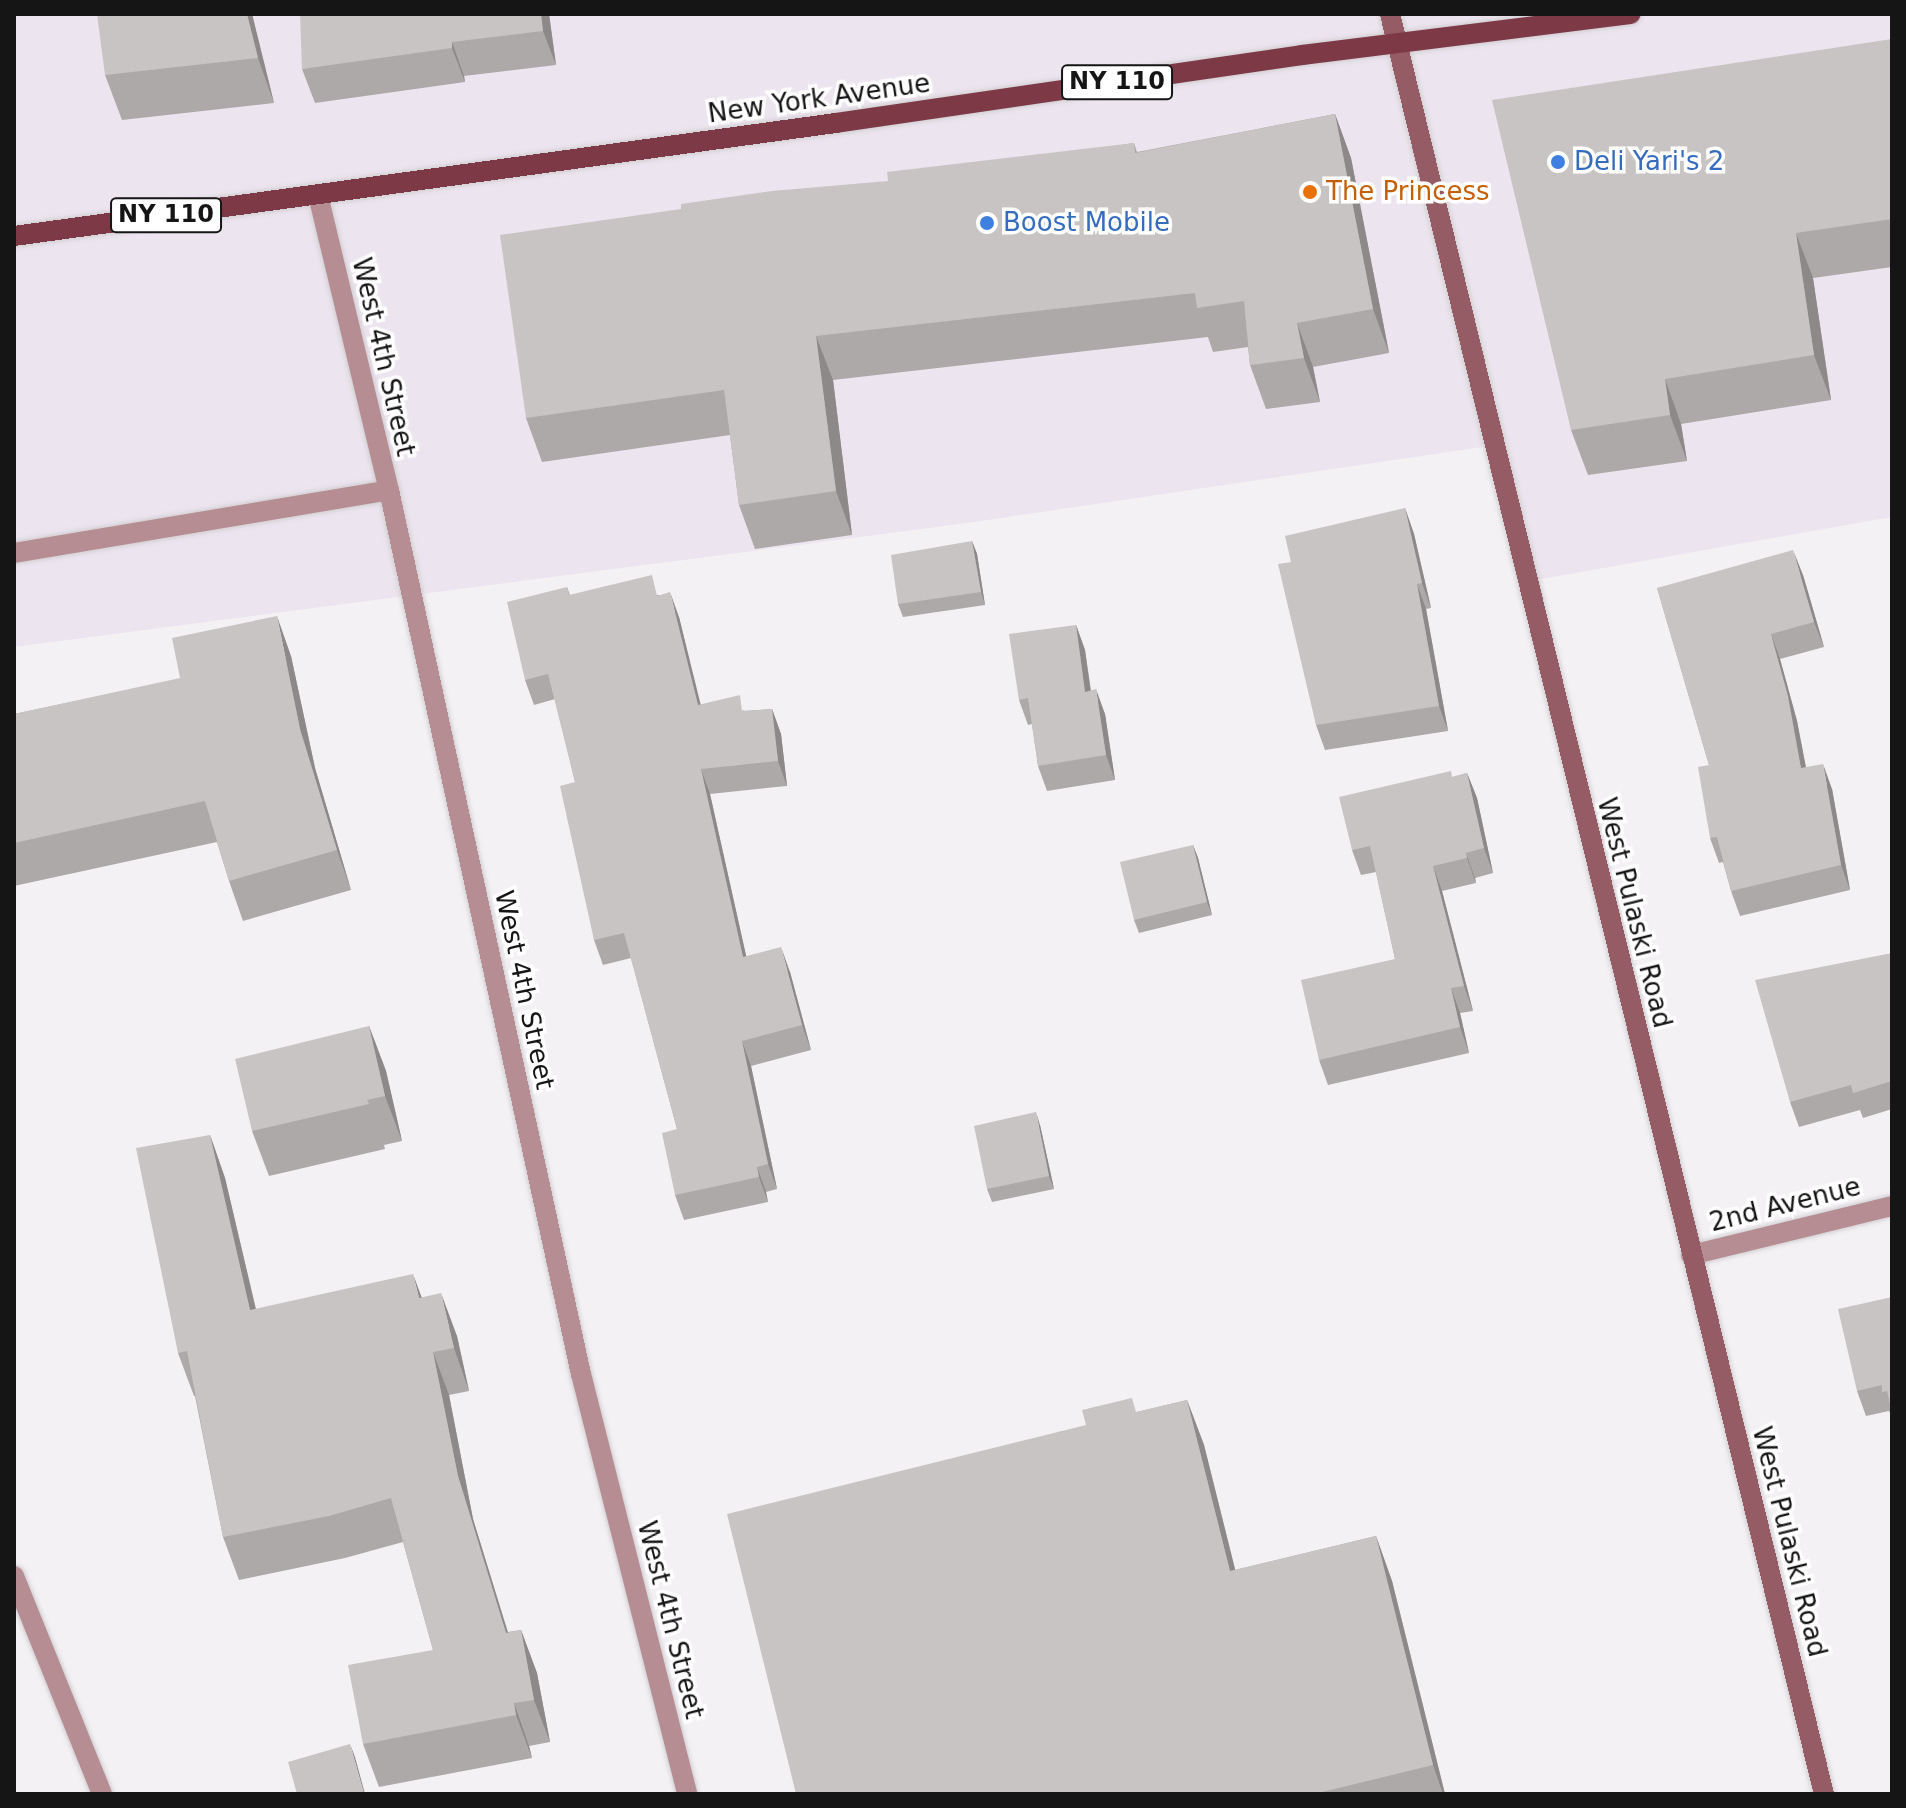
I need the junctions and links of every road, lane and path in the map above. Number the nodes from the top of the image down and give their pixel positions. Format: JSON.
{"nodes":[{"id":1,"x":1390,"y":14,"type":"edge"},
{"id":2,"x":1630,"y":14,"type":"edge"},
{"id":3,"x":1397,"y":43,"type":"junction"},
{"id":4,"x":318,"y":195,"type":"junction"},
{"id":5,"x":14,"y":236,"type":"edge"},
{"id":6,"x":389,"y":490,"type":"junction"},
{"id":7,"x":14,"y":553,"type":"edge"},
{"id":8,"x":1892,"y":1206,"type":"edge"},
{"id":9,"x":1691,"y":1255,"type":"junction"},
{"id":10,"x":14,"y":1576,"type":"edge"},
{"id":11,"x":102,"y":1794,"type":"edge"},
{"id":12,"x":687,"y":1794,"type":"edge"},
{"id":13,"x":1824,"y":1794,"type":"edge"}],
"edges":[{"from":1,"to":3,"type":"main road","name":"West Pulaski Road"},
{"from":2,"to":3,"type":"main road","name":"New York Avenue","number":"NY 110"},
{"from":3,"to":4,"type":"main road","name":"New York Avenue","number":"NY 110"},
{"from":3,"to":9,"type":"main road","name":"West Pulaski Road"},
{"from":4,"to":5,"type":"main road","name":"New York Avenue","number":"NY 110"},
{"from":4,"to":6,"type":"street","name":"West 4th Street"},
{"from":6,"to":7,"type":"street"},
{"from":6,"to":12,"type":"street","name":"West 4th Street"},
{"from":8,"to":9,"type":"street","name":"2nd Avenue"},
{"from":9,"to":13,"type":"main road","name":"West Pulaski Road"},
{"from":10,"to":11,"type":"street"}]}
